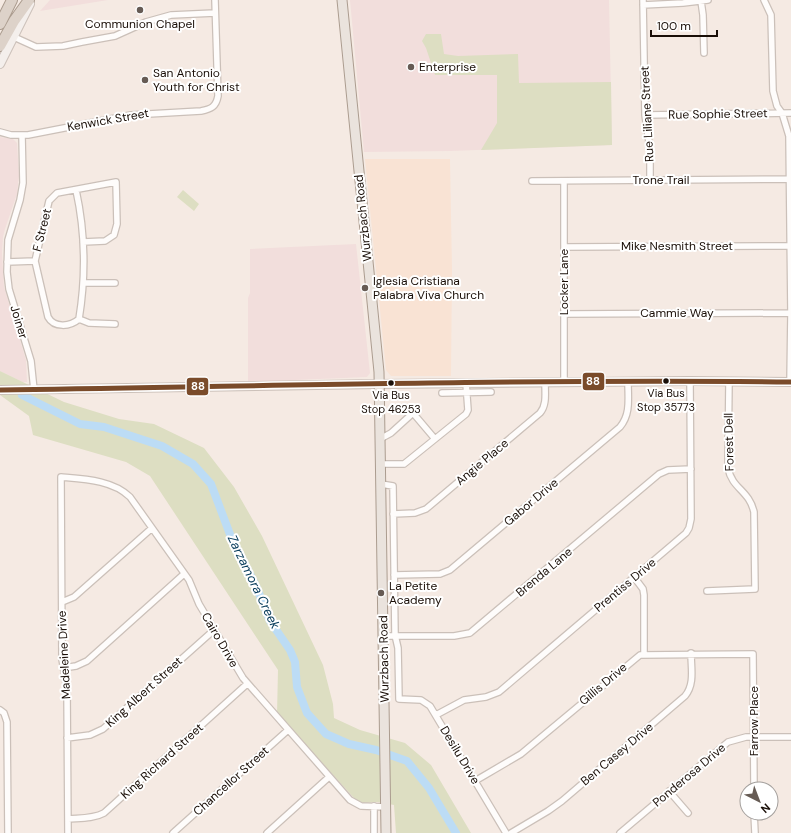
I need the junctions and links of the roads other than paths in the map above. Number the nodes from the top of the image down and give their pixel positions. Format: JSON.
{"nodes":[{"id":1,"x":12,"y":0,"type":"edge"},
{"id":2,"x":29,"y":0,"type":"edge"},
{"id":3,"x":33,"y":0,"type":"edge"},
{"id":4,"x":215,"y":0,"type":"edge"},
{"id":5,"x":342,"y":0,"type":"edge"},
{"id":6,"x":708,"y":0,"type":"edge"},
{"id":7,"x":764,"y":0,"type":"edge"},
{"id":8,"x":701,"y":1,"type":"junction"},
{"id":9,"x":643,"y":3,"type":"edge"},
{"id":10,"x":215,"y":13,"type":"junction"},
{"id":11,"x":0,"y":24,"type":"edge"},
{"id":12,"x":14,"y":37,"type":"junction"},
{"id":13,"x":0,"y":46,"type":"edge"},
{"id":14,"x":704,"y":53,"type":"dead end"},
{"id":15,"x":0,"y":64,"type":"edge"},
{"id":16,"x":782,"y":113,"type":"junction"},
{"id":17,"x":791,"y":113,"type":"edge"},
{"id":18,"x":645,"y":115,"type":"junction"},
{"id":19,"x":0,"y":132,"type":"edge"},
{"id":20,"x":22,"y":135,"type":"junction"},
{"id":21,"x":789,"y":179,"type":"junction"},
{"id":22,"x":650,"y":180,"type":"junction"},
{"id":23,"x":532,"y":181,"type":"dead end"},
{"id":24,"x":564,"y":181,"type":"junction"},
{"id":25,"x":76,"y":190,"type":"junction"},
{"id":26,"x":83,"y":242,"type":"junction"},
{"id":27,"x":790,"y":246,"type":"edge"},
{"id":28,"x":564,"y":247,"type":"junction"},
{"id":29,"x":35,"y":261,"type":"junction"},
{"id":30,"x":7,"y":262,"type":"junction"},
{"id":31,"x":83,"y":283,"type":"junction"},
{"id":32,"x":115,"y":283,"type":"dead end"},
{"id":33,"x":791,"y":313,"type":"edge"},
{"id":34,"x":564,"y":314,"type":"junction"},
{"id":35,"x":79,"y":318,"type":"junction"},
{"id":36,"x":115,"y":324,"type":"dead end"},
{"id":37,"x":690,"y":381,"type":"junction"},
{"id":38,"x":729,"y":381,"type":"junction"},
{"id":39,"x":628,"y":382,"type":"junction"},
{"id":40,"x":790,"y":382,"type":"edge"},
{"id":41,"x":466,"y":383,"type":"junction"},
{"id":42,"x":545,"y":383,"type":"junction"},
{"id":43,"x":564,"y":383,"type":"junction"},
{"id":44,"x":379,"y":384,"type":"junction"},
{"id":45,"x":0,"y":390,"type":"edge"},
{"id":46,"x":34,"y":390,"type":"junction"},
{"id":47,"x":491,"y":392,"type":"dead end"},
{"id":48,"x":442,"y":393,"type":"dead end"},
{"id":49,"x":467,"y":393,"type":"junction"},
{"id":50,"x":380,"y":439,"type":"junction"},
{"id":51,"x":435,"y":439,"type":"junction"},
{"id":52,"x":381,"y":464,"type":"junction"},
{"id":53,"x":691,"y":469,"type":"junction"},
{"id":54,"x":61,"y":477,"type":"joint"},
{"id":55,"x":381,"y":484,"type":"junction"},
{"id":56,"x":393,"y":514,"type":"junction"},
{"id":57,"x":152,"y":528,"type":"junction"},
{"id":58,"x":184,"y":574,"type":"junction"},
{"id":59,"x":394,"y":575,"type":"junction"},
{"id":60,"x":634,"y":577,"type":"junction"},
{"id":61,"x":707,"y":591,"type":"dead end"},
{"id":62,"x":62,"y":602,"type":"junction"},
{"id":63,"x":214,"y":630,"type":"junction"},
{"id":64,"x":383,"y":636,"type":"junction"},
{"id":65,"x":395,"y":636,"type":"junction"},
{"id":66,"x":691,"y":653,"type":"junction"},
{"id":67,"x":644,"y":654,"type":"junction"},
{"id":68,"x":63,"y":668,"type":"junction"},
{"id":69,"x":248,"y":684,"type":"junction"},
{"id":70,"x":399,"y":699,"type":"joint"},
{"id":71,"x":1,"y":710,"type":"edge"},
{"id":72,"x":436,"y":715,"type":"junction"},
{"id":73,"x":288,"y":730,"type":"junction"},
{"id":74,"x":754,"y":737,"type":"junction"},
{"id":75,"x":791,"y":737,"type":"edge"},
{"id":76,"x":67,"y":738,"type":"junction"},
{"id":77,"x":329,"y":777,"type":"junction"},
{"id":78,"x":476,"y":781,"type":"junction"},
{"id":79,"x":754,"y":781,"type":"edge"},
{"id":80,"x":669,"y":791,"type":"junction"},
{"id":81,"x":374,"y":806,"type":"junction"},
{"id":82,"x":386,"y":807,"type":"junction"},
{"id":83,"x":688,"y":813,"type":"dead end"},
{"id":84,"x":68,"y":819,"type":"junction"},
{"id":85,"x":754,"y":821,"type":"edge"},
{"id":86,"x":8,"y":833,"type":"edge"},
{"id":87,"x":68,"y":833,"type":"edge"},
{"id":88,"x":173,"y":833,"type":"edge"},
{"id":89,"x":267,"y":833,"type":"edge"},
{"id":90,"x":374,"y":833,"type":"edge"},
{"id":91,"x":386,"y":833,"type":"edge"},
{"id":92,"x":506,"y":833,"type":"edge"},
{"id":93,"x":510,"y":833,"type":"edge"},
{"id":94,"x":620,"y":833,"type":"edge"},
{"id":95,"x":755,"y":833,"type":"edge"}],
"edges":[{"from":1,"to":11,"type":"highway"},
{"from":2,"to":13,"type":"highway"},
{"from":3,"to":12,"type":"main road"},
{"from":4,"to":10,"type":"street"},
{"from":5,"to":44,"type":"main road","name":"Wurzbach Road"},
{"from":6,"to":8,"type":"street"},
{"from":7,"to":16,"type":"street"},
{"from":8,"to":9,"type":"street"},
{"from":8,"to":14,"type":"street"},
{"from":9,"to":18,"type":"street","name":"Rue Liliane Street"},
{"from":10,"to":12,"type":"street"},
{"from":10,"to":20,"type":"street","name":"Kenwick Street"},
{"from":12,"to":15,"type":"main road"},
{"from":16,"to":17,"type":"street","name":"Rue Sophie Street"},
{"from":16,"to":18,"type":"street","name":"Rue Sophie Street"},
{"from":16,"to":21,"type":"street"},
{"from":18,"to":22,"type":"street","name":"Rue Liliane Street"},
{"from":19,"to":20,"type":"street","name":"Kenwick Street"},
{"from":20,"to":30,"type":"street","name":"Joiner"},
{"from":21,"to":22,"type":"street","name":"Trone Trail"},
{"from":21,"to":27,"type":"street"},
{"from":22,"to":24,"type":"street","name":"Trone Trail"},
{"from":23,"to":24,"type":"street","name":"Trone Trail"},
{"from":24,"to":28,"type":"street","name":"Locker Lane"},
{"from":25,"to":26,"type":"street"},
{"from":25,"to":26,"type":"street","name":"F Street"},
{"from":25,"to":29,"type":"street","name":"F Street"},
{"from":26,"to":31,"type":"street"},
{"from":27,"to":28,"type":"street","name":"Mike Nesmith Street"},
{"from":27,"to":33,"type":"street"},
{"from":28,"to":34,"type":"street","name":"Locker Lane"},
{"from":29,"to":30,"type":"street"},
{"from":29,"to":35,"type":"street","name":"F Street"},
{"from":30,"to":46,"type":"street","name":"Joiner"},
{"from":31,"to":32,"type":"street"},
{"from":31,"to":35,"type":"street"},
{"from":33,"to":34,"type":"street","name":"Cammie Way"},
{"from":33,"to":40,"type":"street"},
{"from":34,"to":43,"type":"street","name":"Locker Lane"},
{"from":35,"to":36,"type":"street"},
{"from":37,"to":38,"type":"main road"},
{"from":37,"to":39,"type":"main road"},
{"from":37,"to":53,"type":"street","name":"Prentiss Drive"},
{"from":38,"to":40,"type":"main road"},
{"from":38,"to":61,"type":"street","name":"Forest Dell"},
{"from":39,"to":43,"type":"main road"},
{"from":39,"to":59,"type":"street","name":"Gabor Drive"},
{"from":41,"to":42,"type":"main road"},
{"from":41,"to":44,"type":"main road"},
{"from":41,"to":49,"type":"street"},
{"from":42,"to":43,"type":"main road"},
{"from":42,"to":56,"type":"street","name":"Angie Place"},
{"from":44,"to":46,"type":"main road"},
{"from":44,"to":50,"type":"main road","name":"Wurzbach Road"},
{"from":45,"to":46,"type":"main road"},
{"from":47,"to":49,"type":"street"},
{"from":48,"to":49,"type":"street"},
{"from":49,"to":51,"type":"street"},
{"from":50,"to":51,"type":"street"},
{"from":50,"to":52,"type":"main road","name":"Wurzbach Road"},
{"from":51,"to":52,"type":"street"},
{"from":52,"to":55,"type":"main road","name":"Wurzbach Road"},
{"from":53,"to":60,"type":"street","name":"Prentiss Drive"},
{"from":53,"to":65,"type":"street","name":"Brenda Lane"},
{"from":54,"to":57,"type":"street","name":"Cairo Drive"},
{"from":54,"to":62,"type":"street","name":"Madeleine Drive"},
{"from":55,"to":56,"type":"street","name":"Wurzbach Road"},
{"from":55,"to":64,"type":"main road","name":"Wurzbach Road"},
{"from":56,"to":59,"type":"street","name":"Wurzbach Road"},
{"from":57,"to":58,"type":"street","name":"Cairo Drive"},
{"from":57,"to":62,"type":"street"},
{"from":58,"to":63,"type":"street","name":"Cairo Drive"},
{"from":58,"to":68,"type":"street"},
{"from":59,"to":65,"type":"street","name":"Wurzbach Road"},
{"from":60,"to":67,"type":"street"},
{"from":60,"to":72,"type":"street","name":"Prentiss Drive"},
{"from":62,"to":68,"type":"street","name":"Madeleine Drive"},
{"from":63,"to":69,"type":"street","name":"Cairo Drive"},
{"from":63,"to":76,"type":"street","name":"King Albert Street"},
{"from":64,"to":65,"type":"street","name":"Brenda Lane"},
{"from":64,"to":82,"type":"main road","name":"Wurzbach Road"},
{"from":65,"to":70,"type":"street","name":"Wurzbach Road"},
{"from":66,"to":67,"type":"street"},
{"from":66,"to":74,"type":"street","name":"Farrow Place"},
{"from":66,"to":93,"type":"street","name":"Ben Casey Drive"},
{"from":67,"to":78,"type":"street","name":"Gillis Drive"},
{"from":68,"to":76,"type":"street","name":"Madeleine Drive"},
{"from":69,"to":73,"type":"street","name":"Cairo Drive"},
{"from":69,"to":84,"type":"street","name":"King Richard Street"},
{"from":70,"to":72,"type":"street","name":"Desilu Drive"},
{"from":71,"to":86,"type":"street"},
{"from":72,"to":78,"type":"street","name":"Desilu Drive"},
{"from":73,"to":77,"type":"street","name":"Cairo Drive"},
{"from":73,"to":88,"type":"street","name":"Chancellor Street"},
{"from":74,"to":75,"type":"street","name":"Ponderosa Drive"},
{"from":74,"to":79,"type":"street","name":"Farrow Place"},
{"from":74,"to":80,"type":"street","name":"Ponderosa Drive"},
{"from":76,"to":84,"type":"street","name":"Madeleine Drive"},
{"from":77,"to":81,"type":"street","name":"Cairo Drive"},
{"from":77,"to":89,"type":"street"},
{"from":78,"to":92,"type":"street","name":"Desilu Drive"},
{"from":80,"to":83,"type":"street"},
{"from":80,"to":94,"type":"street","name":"Ponderosa Drive"},
{"from":81,"to":82,"type":"street","name":"Cairo Drive"},
{"from":81,"to":90,"type":"street"},
{"from":82,"to":91,"type":"main road","name":"Wurzbach Road"},
{"from":84,"to":87,"type":"street","name":"Madeleine Drive"},
{"from":85,"to":95,"type":"street"}]}
